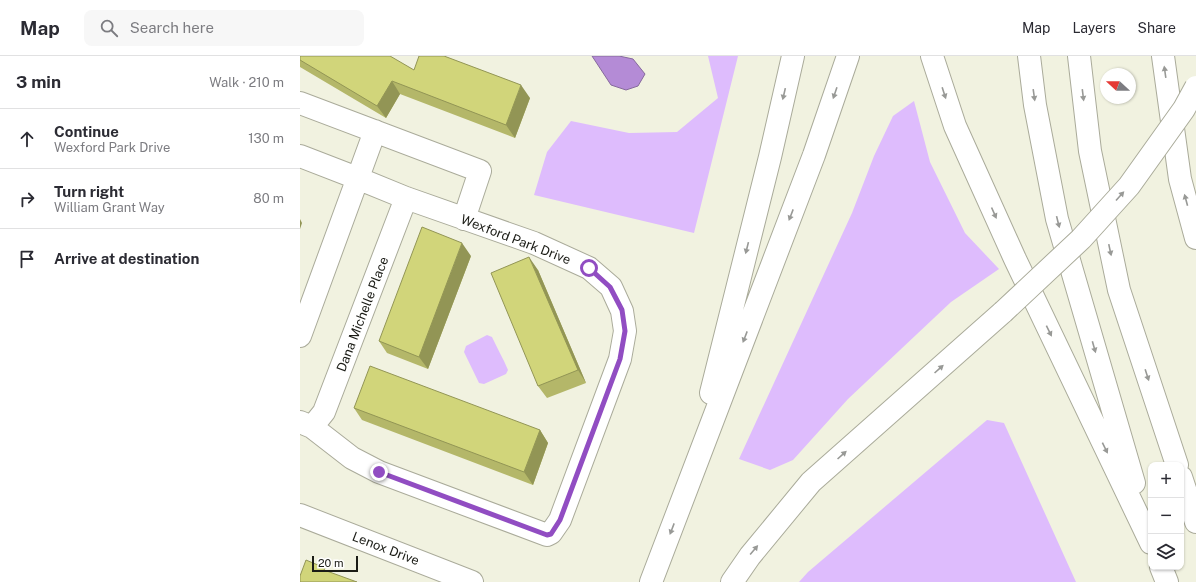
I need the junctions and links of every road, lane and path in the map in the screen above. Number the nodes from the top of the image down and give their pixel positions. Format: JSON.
{"nodes":[{"id":1,"x":792,"y":56,"type":"edge"},
{"id":2,"x":848,"y":56,"type":"edge"},
{"id":3,"x":932,"y":56,"type":"edge"},
{"id":4,"x":1029,"y":56,"type":"edge"},
{"id":5,"x":1079,"y":56,"type":"edge"},
{"id":6,"x":1163,"y":56,"type":"edge"},
{"id":7,"x":1196,"y":87,"type":"edge"},
{"id":8,"x":300,"y":103,"type":"edge"},
{"id":9,"x":375,"y":131,"type":"junction"},
{"id":10,"x":300,"y":156,"type":"edge"},
{"id":11,"x":357,"y":178,"type":"junction"},
{"id":12,"x":406,"y":198,"type":"junction"},
{"id":13,"x":464,"y":219,"type":"junction"},
{"id":14,"x":1196,"y":238,"type":"edge"},
{"id":15,"x":300,"y":336,"type":"edge"},
{"id":16,"x":306,"y":424,"type":"edge"},
{"id":17,"x":1176,"y":462,"type":"edge"},
{"id":18,"x":1184,"y":486,"type":"edge"},
{"id":19,"x":686,"y":492,"type":"junction"},
{"id":20,"x":300,"y":515,"type":"edge"},
{"id":21,"x":1196,"y":522,"type":"edge"},
{"id":22,"x":1149,"y":534,"type":"edge"},
{"id":23,"x":1148,"y":537,"type":"edge"},
{"id":24,"x":1162,"y":570,"type":"edge"},
{"id":25,"x":472,"y":582,"type":"edge"},
{"id":26,"x":651,"y":582,"type":"edge"},
{"id":27,"x":732,"y":582,"type":"edge"},
{"id":28,"x":1167,"y":582,"type":"edge"}],
"edges":[{"from":1,"to":19,"type":"main road","one_way":true},
{"from":2,"to":19,"type":"main road","one_way":true},
{"from":3,"to":23,"type":"main road","one_way":true},
{"from":4,"to":22,"type":"main road","one_way":true},
{"from":5,"to":17,"type":"main road","one_way":true},
{"from":14,"to":6,"type":"main road","one_way":true},
{"from":27,"to":7,"type":"main road","one_way":true,"bridge":true},
{"from":8,"to":9,"type":"main road"},
{"from":9,"to":11,"type":"main road"},
{"from":9,"to":13,"type":"main road"},
{"from":10,"to":11,"type":"main road","name":"Wexford Park Drive"},
{"from":11,"to":12,"type":"main road","name":"Wexford Park Drive"},
{"from":11,"to":15,"type":"main road"},
{"from":12,"to":13,"type":"main road","name":"Wexford Park Drive"},
{"from":12,"to":16,"type":"main road","name":"Dana Michelle Place"},
{"from":13,"to":16,"type":"main road","name":"Wexford Park Drive"},
{"from":18,"to":21,"type":"main road"},
{"from":19,"to":26,"type":"main road","one_way":true},
{"from":20,"to":25,"type":"main road","name":"Lenox Drive"},
{"from":24,"to":28,"type":"main road"}]}
